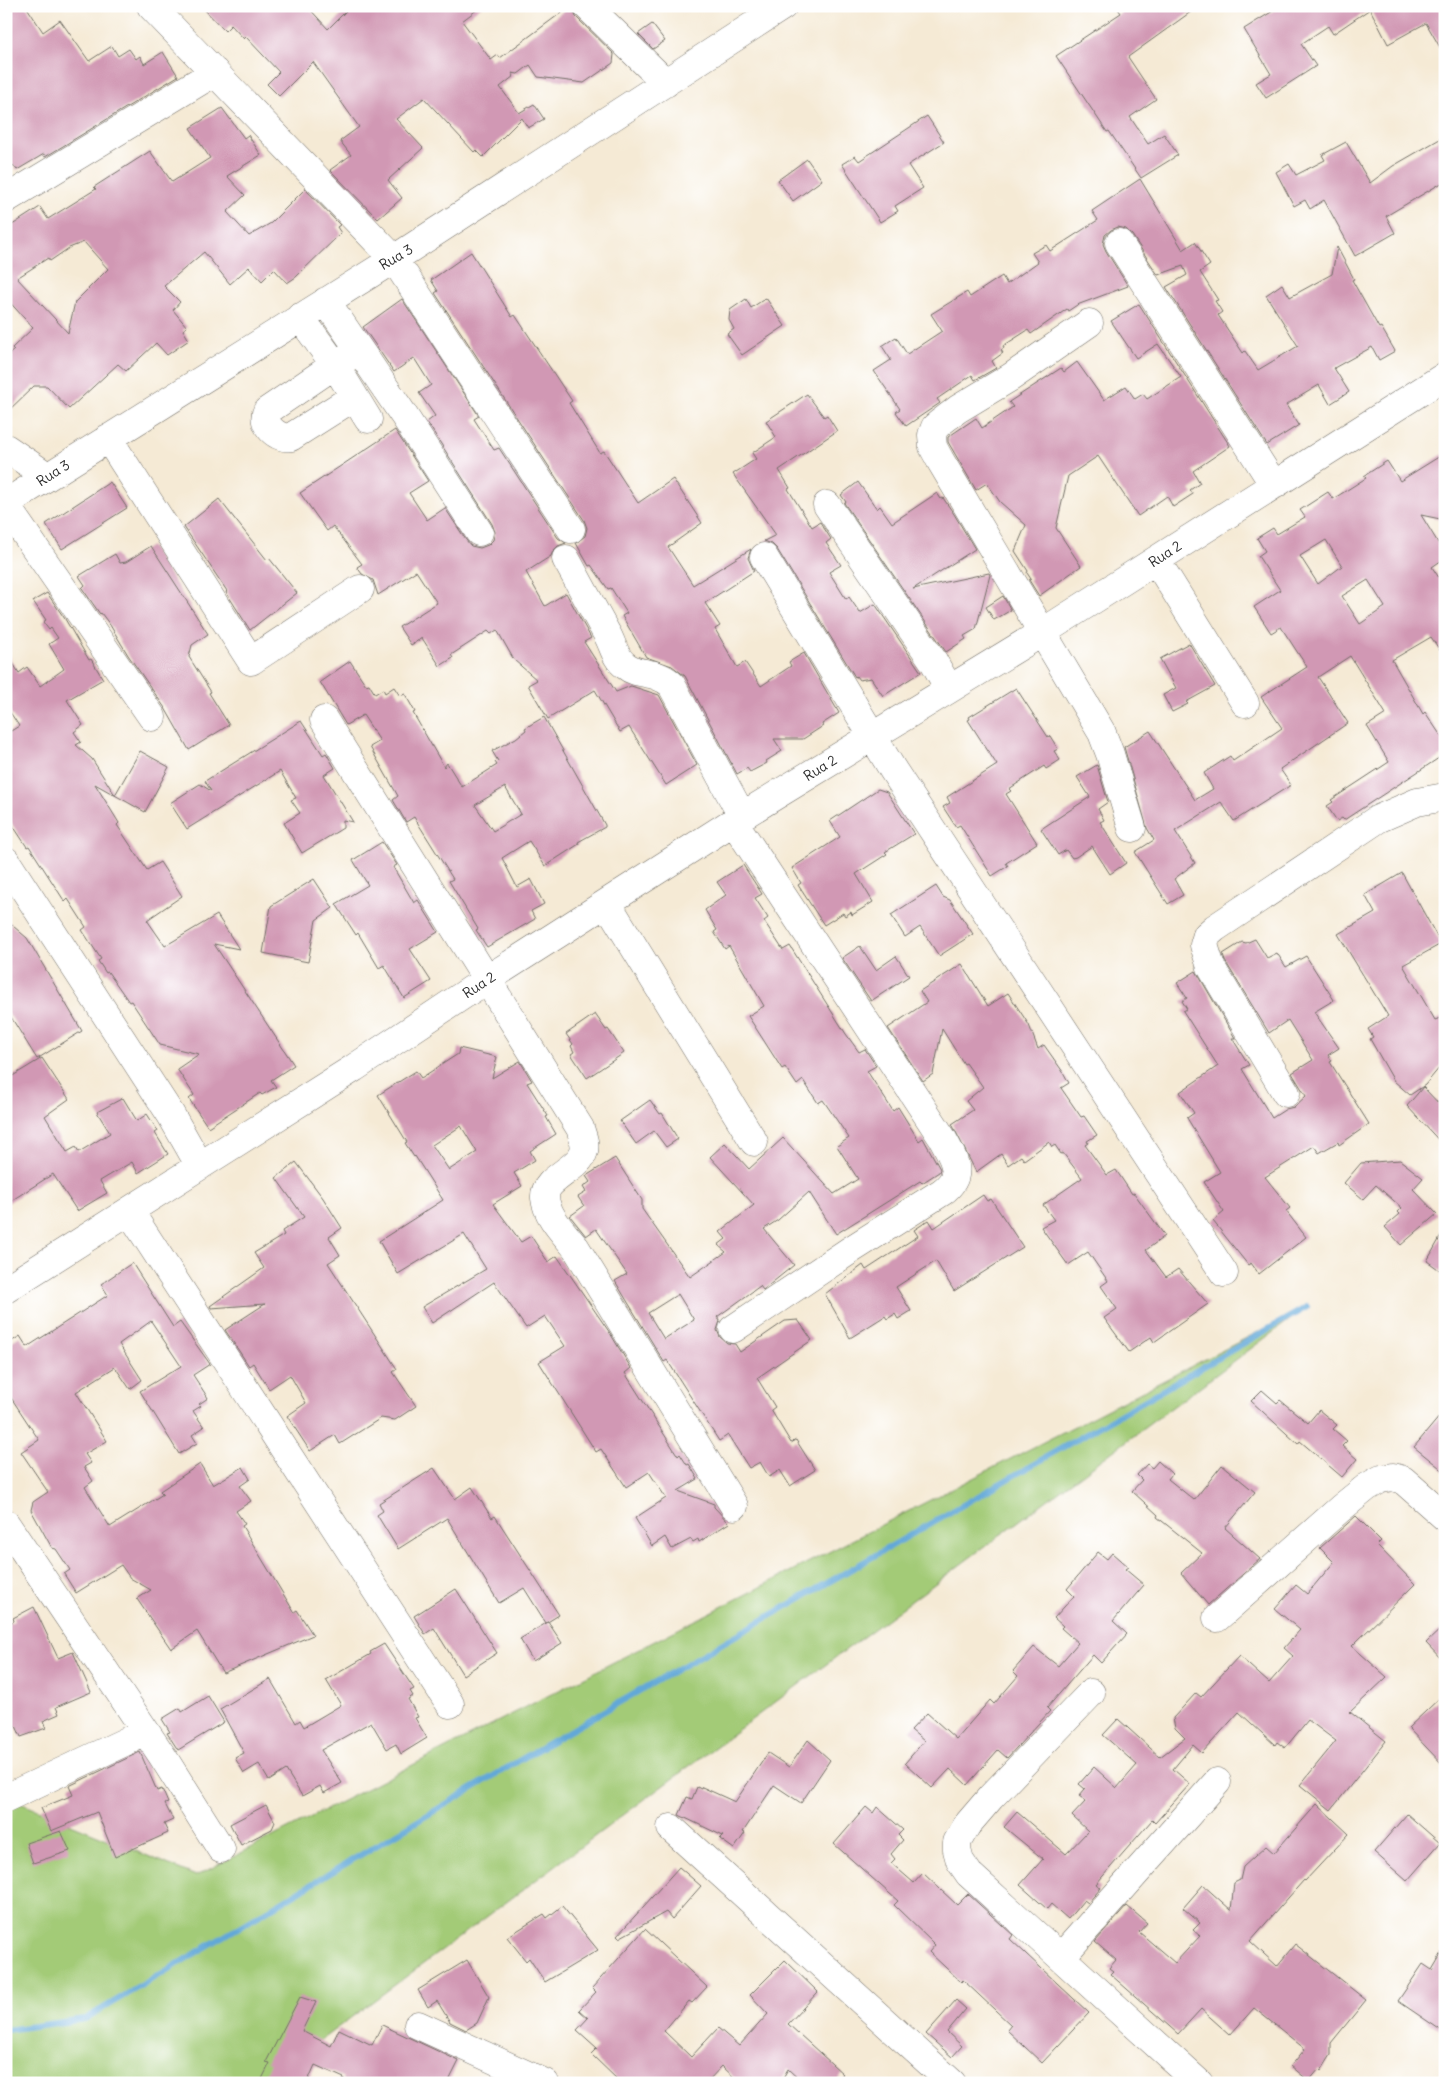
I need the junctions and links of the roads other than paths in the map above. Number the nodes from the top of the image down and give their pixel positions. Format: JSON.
{"nodes":[{"id":1,"x":151,"y":6,"type":"edge"},
{"id":2,"x":588,"y":6,"type":"edge"},
{"id":3,"x":783,"y":6,"type":"edge"},
{"id":4,"x":215,"y":72,"type":"junction"},
{"id":5,"x":666,"y":83,"type":"junction"},
{"id":6,"x":6,"y":199,"type":"edge"},
{"id":7,"x":1119,"y":243,"type":"dead end"},
{"id":8,"x":394,"y":259,"type":"junction"},
{"id":9,"x":326,"y":301,"type":"junction"},
{"id":10,"x":300,"y":317,"type":"junction"},
{"id":11,"x":1089,"y":324,"type":"dead end"},
{"id":12,"x":358,"y":349,"type":"junction"},
{"id":13,"x":335,"y":365,"type":"junction"},
{"id":14,"x":1445,"y":376,"type":"edge"},
{"id":15,"x":108,"y":438,"type":"junction"},
{"id":16,"x":6,"y":448,"type":"edge"},
{"id":17,"x":47,"y":476,"type":"junction"},
{"id":18,"x":1274,"y":485,"type":"junction"},
{"id":19,"x":6,"y":504,"type":"edge"},
{"id":20,"x":827,"y":505,"type":"dead end"},
{"id":21,"x":571,"y":529,"type":"dead end"},
{"id":22,"x":479,"y":532,"type":"dead end"},
{"id":23,"x":764,"y":557,"type":"dead end"},
{"id":24,"x":566,"y":559,"type":"dead end"},
{"id":25,"x":1156,"y":560,"type":"junction"},
{"id":26,"x":360,"y":589,"type":"dead end"},
{"id":27,"x":1043,"y":632,"type":"junction"},
{"id":28,"x":949,"y":689,"type":"junction"},
{"id":29,"x":1245,"y":703,"type":"dead end"},
{"id":30,"x":152,"y":717,"type":"dead end"},
{"id":31,"x":324,"y":720,"type":"dead end"},
{"id":32,"x":872,"y":736,"type":"junction"},
{"id":33,"x":1445,"y":797,"type":"edge"},
{"id":34,"x":738,"y":819,"type":"junction"},
{"id":35,"x":1132,"y":828,"type":"dead end"},
{"id":36,"x":6,"y":861,"type":"edge"},
{"id":37,"x":607,"y":903,"type":"junction"},
{"id":38,"x":486,"y":980,"type":"junction"},
{"id":39,"x":1286,"y":1093,"type":"dead end"},
{"id":40,"x":754,"y":1142,"type":"dead end"},
{"id":41,"x":200,"y":1166,"type":"junction"},
{"id":42,"x":130,"y":1212,"type":"junction"},
{"id":43,"x":1224,"y":1273,"type":"dead end"},
{"id":44,"x":6,"y":1290,"type":"edge"},
{"id":45,"x":734,"y":1329,"type":"dead end"},
{"id":46,"x":734,"y":1506,"type":"dead end"},
{"id":47,"x":1445,"y":1517,"type":"edge"},
{"id":48,"x":6,"y":1524,"type":"edge"},
{"id":49,"x":1217,"y":1618,"type":"dead end"},
{"id":50,"x":1091,"y":1693,"type":"dead end"},
{"id":51,"x":450,"y":1704,"type":"dead end"},
{"id":52,"x":146,"y":1732,"type":"junction"},
{"id":53,"x":1217,"y":1782,"type":"dead end"},
{"id":54,"x":6,"y":1798,"type":"edge"},
{"id":55,"x":670,"y":1828,"type":"dead end"},
{"id":56,"x":221,"y":1849,"type":"dead end"},
{"id":57,"x":1062,"y":1956,"type":"junction"},
{"id":58,"x":418,"y":2025,"type":"dead end"},
{"id":59,"x":545,"y":2083,"type":"edge"},
{"id":60,"x":952,"y":2083,"type":"edge"},
{"id":61,"x":1199,"y":2083,"type":"edge"}],
"edges":[{"from":1,"to":4,"type":"street"},
{"from":2,"to":5,"type":"street"},
{"from":3,"to":5,"type":"street","name":"Rua 3"},
{"from":4,"to":6,"type":"street"},
{"from":4,"to":8,"type":"street"},
{"from":5,"to":8,"type":"street","name":"Rua 3"},
{"from":7,"to":18,"type":"street"},
{"from":8,"to":9,"type":"street","name":"Rua 3"},
{"from":8,"to":21,"type":"street"},
{"from":9,"to":10,"type":"street","name":"Rua 3"},
{"from":9,"to":12,"type":"street"},
{"from":10,"to":13,"type":"street"},
{"from":10,"to":15,"type":"street","name":"Rua 3"},
{"from":11,"to":27,"type":"street"},
{"from":12,"to":13,"type":"street"},
{"from":12,"to":22,"type":"street"},
{"from":13,"to":13,"type":"street"},
{"from":14,"to":18,"type":"street","name":"Rua 2"},
{"from":15,"to":17,"type":"street","name":"Rua 3"},
{"from":15,"to":26,"type":"street"},
{"from":16,"to":17,"type":"street"},
{"from":17,"to":19,"type":"street","name":"Rua 3"},
{"from":18,"to":25,"type":"street","name":"Rua 2"},
{"from":19,"to":30,"type":"street"},
{"from":20,"to":28,"type":"street"},
{"from":23,"to":32,"type":"street"},
{"from":24,"to":34,"type":"street"},
{"from":25,"to":27,"type":"street","name":"Rua 2"},
{"from":25,"to":29,"type":"street"},
{"from":27,"to":28,"type":"street","name":"Rua 2"},
{"from":27,"to":35,"type":"street"},
{"from":28,"to":32,"type":"street","name":"Rua 2"},
{"from":31,"to":38,"type":"street"},
{"from":32,"to":34,"type":"street","name":"Rua 2"},
{"from":32,"to":43,"type":"street"},
{"from":33,"to":39,"type":"street"},
{"from":34,"to":37,"type":"street","name":"Rua 2"},
{"from":34,"to":45,"type":"street"},
{"from":36,"to":41,"type":"street"},
{"from":37,"to":38,"type":"street","name":"Rua 2"},
{"from":37,"to":40,"type":"street"},
{"from":38,"to":41,"type":"street","name":"Rua 2"},
{"from":38,"to":46,"type":"street"},
{"from":41,"to":42,"type":"street","name":"Rua 2"},
{"from":42,"to":44,"type":"street","name":"Rua 2"},
{"from":42,"to":51,"type":"street"},
{"from":47,"to":49,"type":"street"},
{"from":48,"to":52,"type":"street"},
{"from":50,"to":57,"type":"street"},
{"from":52,"to":54,"type":"street"},
{"from":52,"to":56,"type":"street"},
{"from":53,"to":57,"type":"street"},
{"from":55,"to":60,"type":"street"},
{"from":57,"to":61,"type":"street"},
{"from":58,"to":59,"type":"street"}]}
